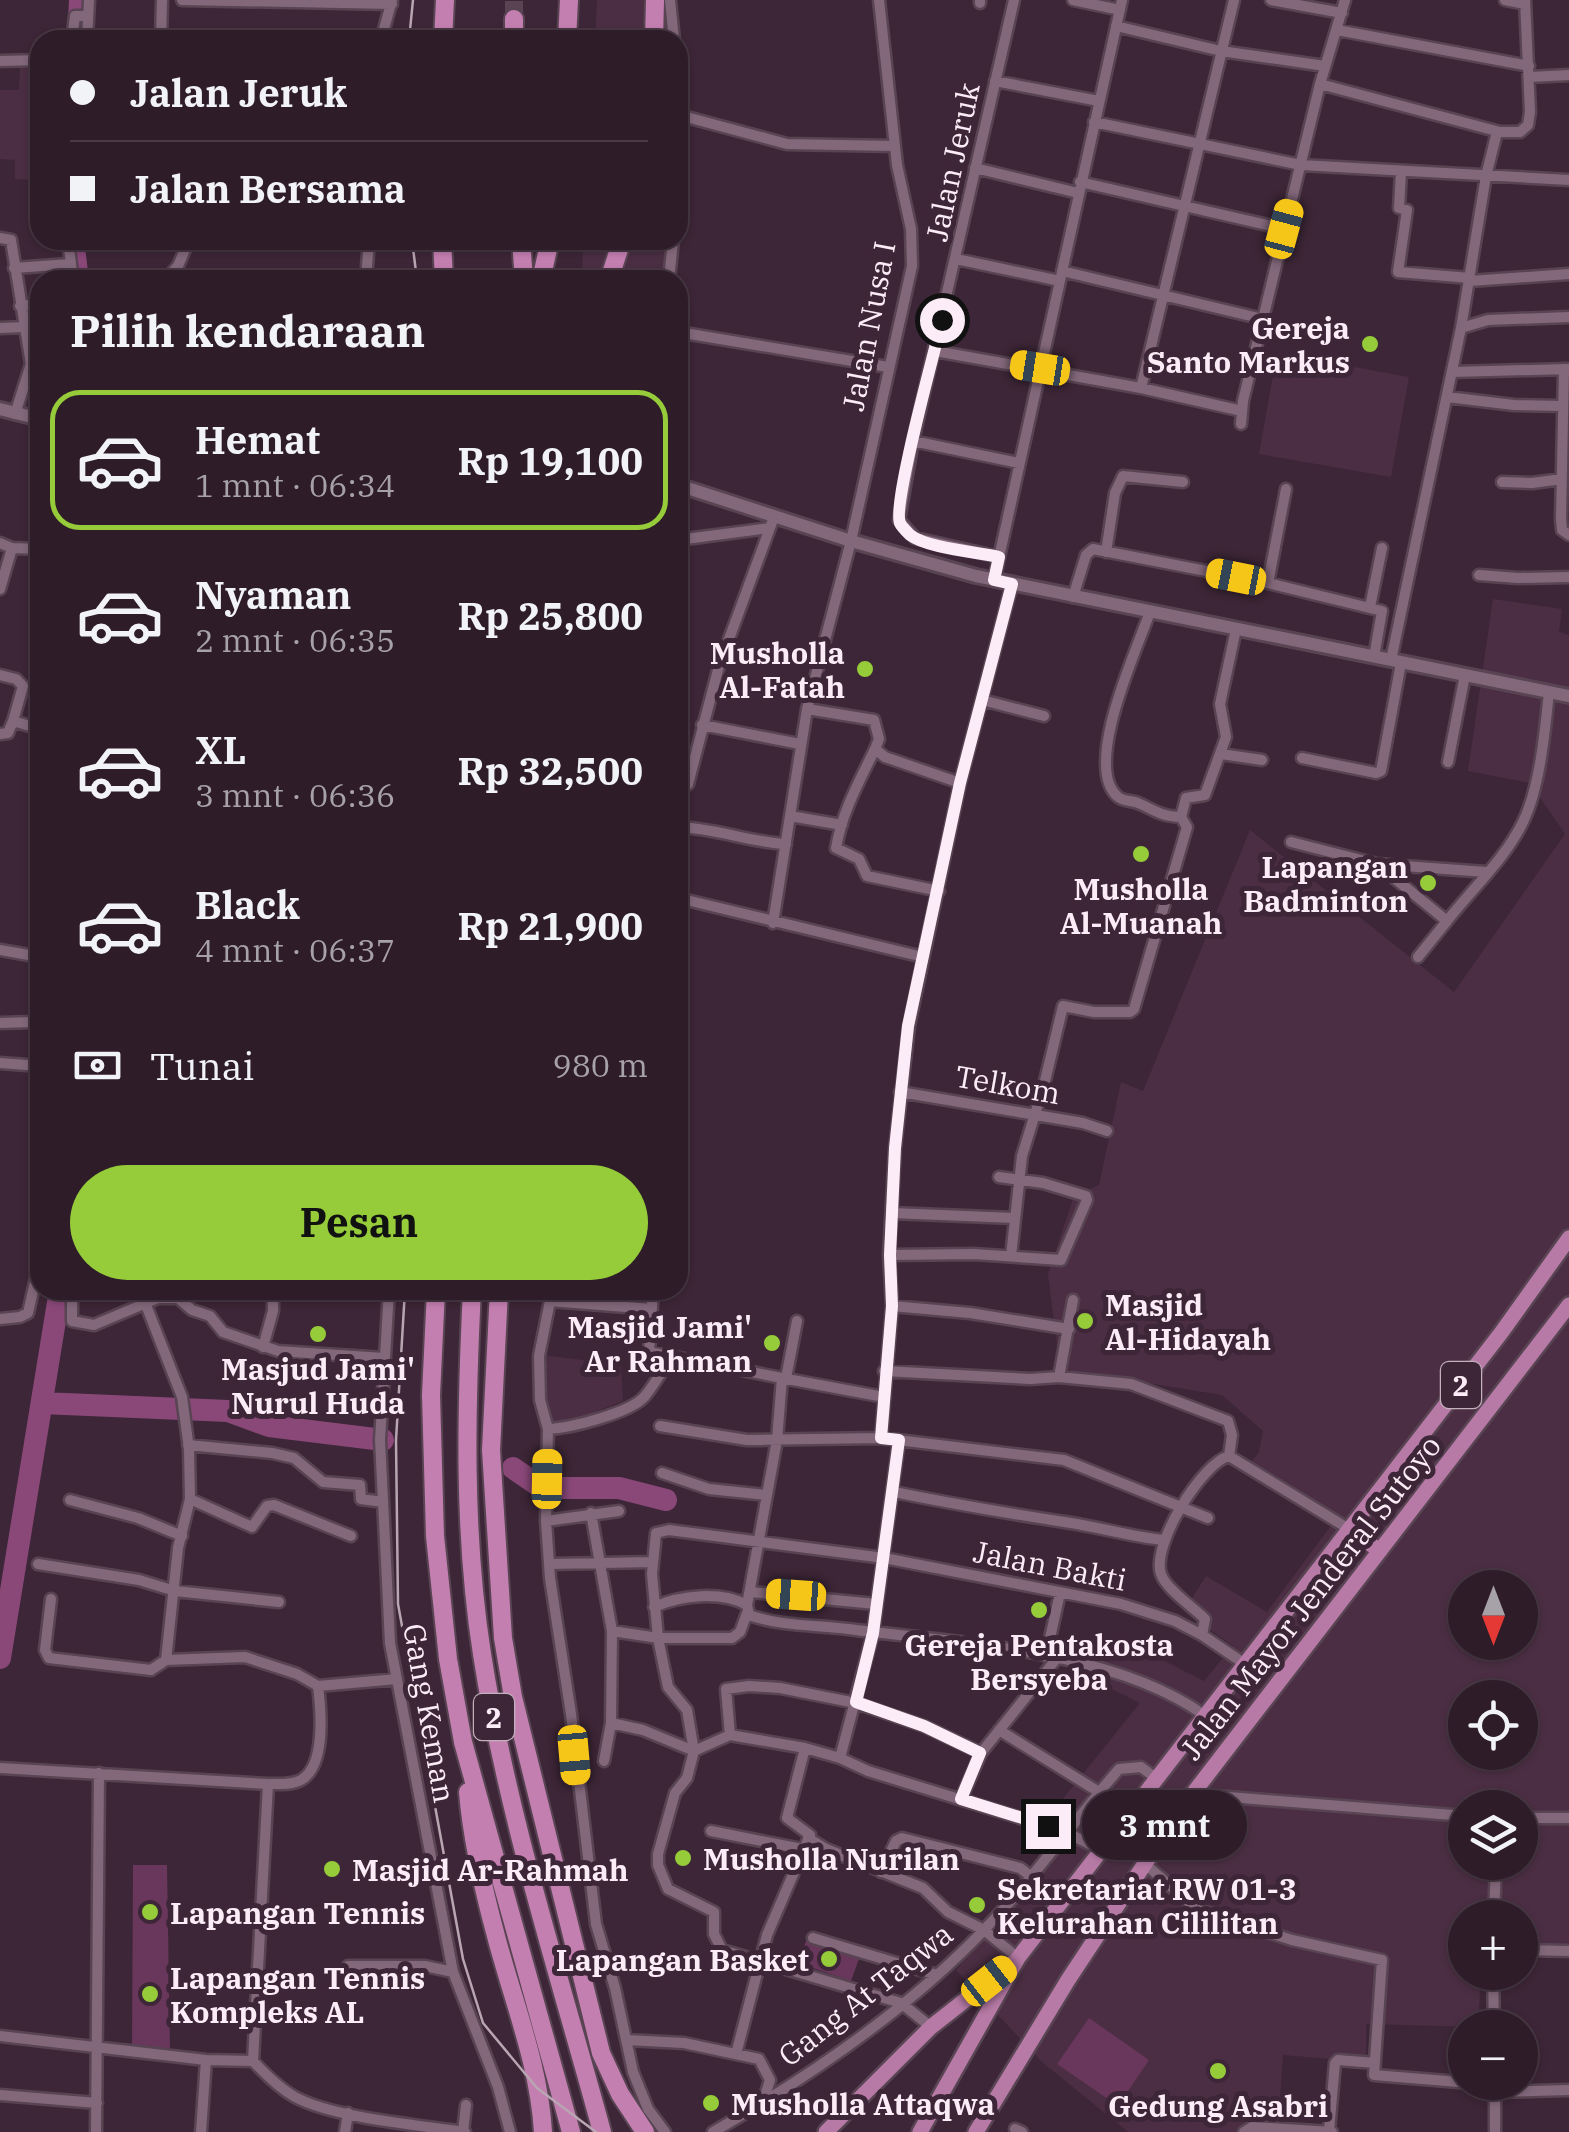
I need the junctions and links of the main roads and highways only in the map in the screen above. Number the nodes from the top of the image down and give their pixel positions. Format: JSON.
{"nodes":[{"id":1,"x":445,"y":0,"type":"edge"},
{"id":2,"x":569,"y":0,"type":"edge"},
{"id":3,"x":656,"y":0,"type":"edge"},
{"id":4,"x":514,"y":19,"type":"tunnel mouth"},
{"id":5,"x":444,"y":30,"type":"edge"},
{"id":6,"x":514,"y":30,"type":"edge"},
{"id":7,"x":568,"y":30,"type":"edge"},
{"id":8,"x":654,"y":30,"type":"edge"},
{"id":9,"x":1569,"y":1238,"type":"edge"},
{"id":10,"x":436,"y":1300,"type":"edge"},
{"id":11,"x":471,"y":1300,"type":"edge"},
{"id":12,"x":498,"y":1300,"type":"edge"},
{"id":13,"x":1569,"y":1304,"type":"edge"},
{"id":14,"x":1349,"y":1529,"type":"junction"},
{"id":15,"x":1380,"y":1551,"type":"junction"},
{"id":16,"x":463,"y":1742,"type":"junction"},
{"id":17,"x":1018,"y":1958,"type":"junction"},
{"id":18,"x":543,"y":2132,"type":"edge"},
{"id":19,"x":571,"y":2132,"type":"edge"},
{"id":20,"x":602,"y":2132,"type":"edge"},
{"id":21,"x":645,"y":2132,"type":"edge"},
{"id":22,"x":826,"y":2132,"type":"edge"},
{"id":23,"x":920,"y":2132,"type":"edge"},
{"id":24,"x":976,"y":2132,"type":"edge"}],
"edges":[{"from":1,"to":5,"type":"highway"},
{"from":2,"to":7,"type":"highway"},
{"from":3,"to":8,"type":"highway"},
{"from":4,"to":6,"type":"highway"},
{"from":9,"to":14,"type":"highway","name":"Jalan Mayor Jenderal Sutoyo","number":"2"},
{"from":10,"to":16,"type":"highway","number":"2"},
{"from":11,"to":20,"type":"highway","number":"2"},
{"from":12,"to":21,"type":"highway"},
{"from":13,"to":15,"type":"highway","name":"Jalan Mayor Jenderal Sutoyo","number":"2"},
{"from":14,"to":15,"type":"highway"},
{"from":14,"to":17,"type":"highway","name":"Jalan Mayor Jenderal Sutoyo","number":"2"},
{"from":15,"to":24,"type":"highway","name":"Jalan Mayor Jenderal Sutoyo","number":"2"},
{"from":16,"to":18,"type":"highway"},
{"from":16,"to":19,"type":"highway","number":"2"},
{"from":17,"to":22,"type":"highway","name":"Jalan Mayor Jenderal Sutoyo"},
{"from":17,"to":23,"type":"highway","name":"Jalan Mayor Jenderal Sutoyo","number":"2"}]}
